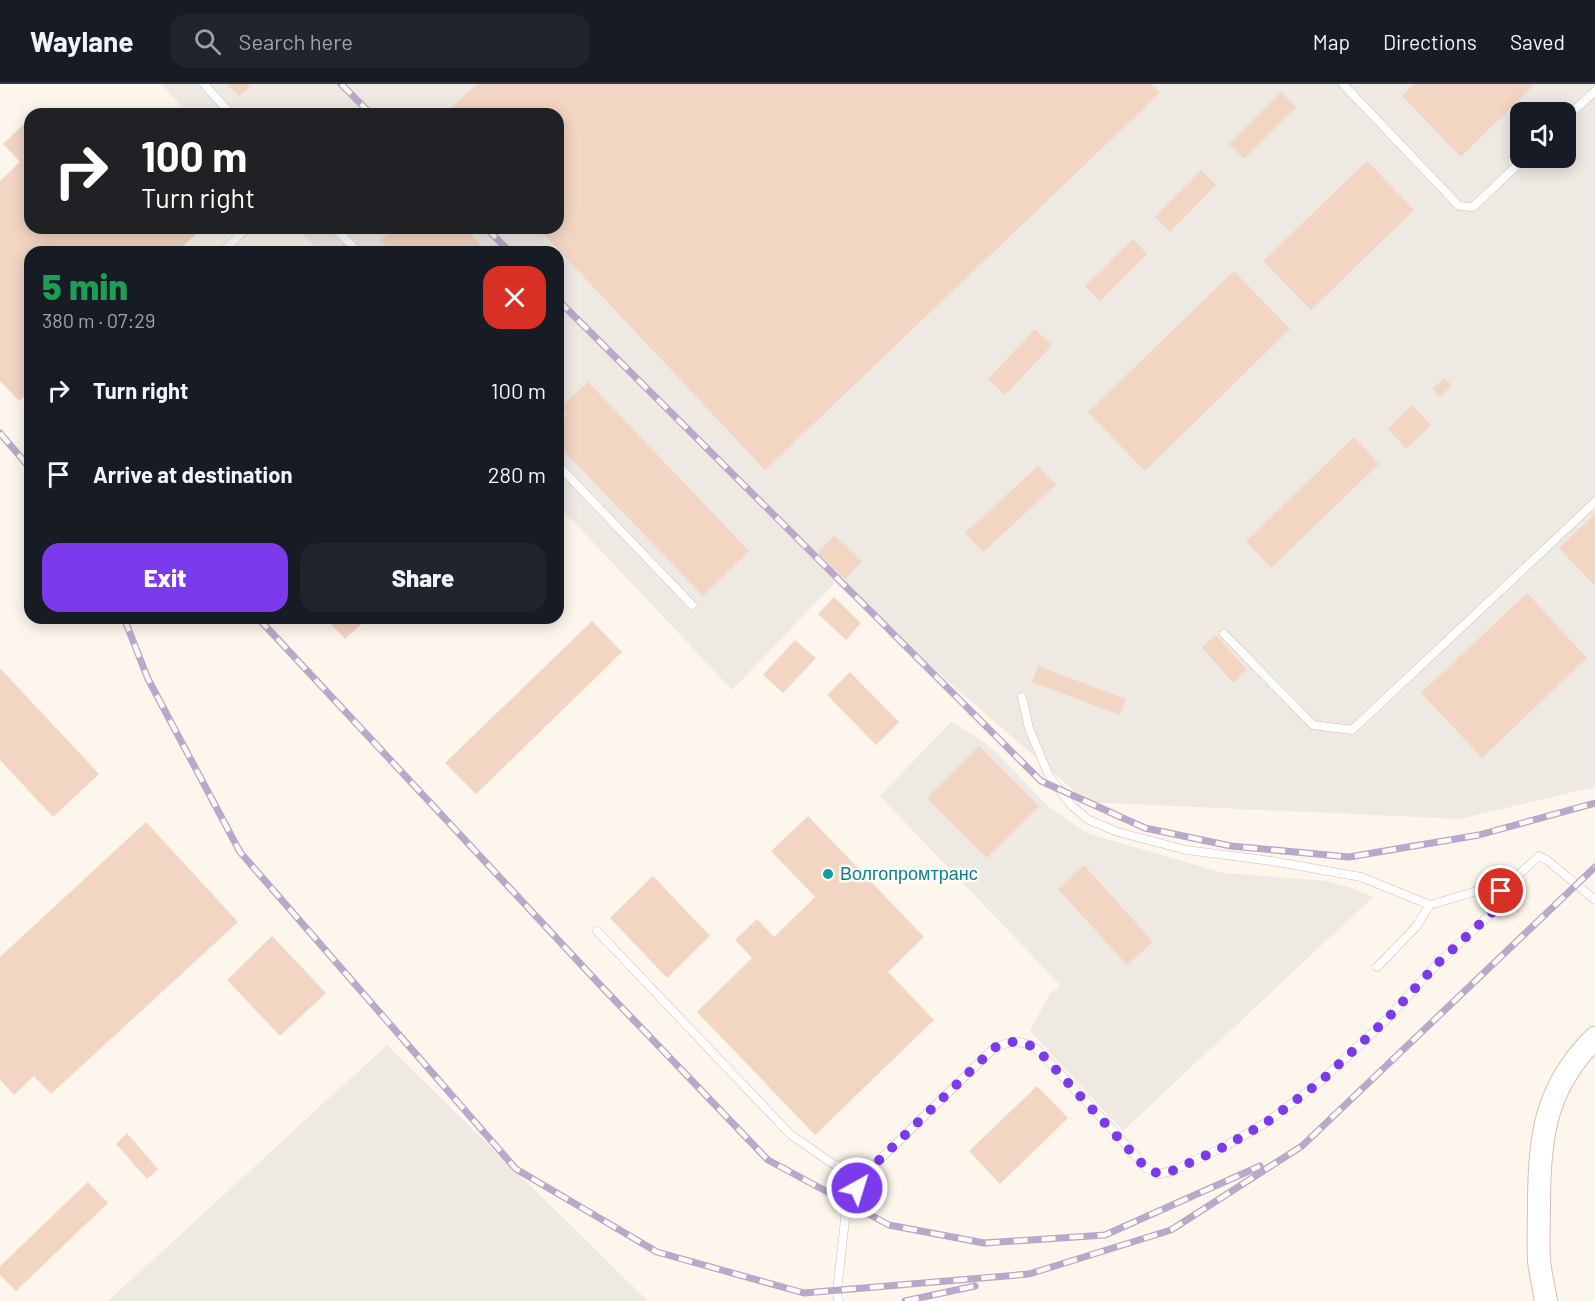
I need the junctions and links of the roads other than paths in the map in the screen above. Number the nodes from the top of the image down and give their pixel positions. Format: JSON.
{"nodes":[{"id":1,"x":204,"y":84,"type":"edge"},
{"id":2,"x":1343,"y":84,"type":"edge"},
{"id":3,"x":1595,"y":91,"type":"edge"},
{"id":4,"x":226,"y":108,"type":"edge"},
{"id":5,"x":1576,"y":109,"type":"edge"},
{"id":6,"x":1514,"y":168,"type":"edge"},
{"id":7,"x":241,"y":234,"type":"edge"},
{"id":8,"x":340,"y":234,"type":"edge"},
{"id":9,"x":228,"y":246,"type":"edge"},
{"id":10,"x":352,"y":246,"type":"edge"},
{"id":11,"x":564,"y":471,"type":"edge"},
{"id":12,"x":1595,"y":502,"type":"edge"},
{"id":13,"x":692,"y":605,"type":"dead end"},
{"id":14,"x":1224,"y":634,"type":"dead end"},
{"id":15,"x":1022,"y":697,"type":"dead end"},
{"id":16,"x":1501,"y":891,"type":"junction"},
{"id":17,"x":1595,"y":900,"type":"edge"},
{"id":18,"x":1430,"y":904,"type":"junction"},
{"id":19,"x":597,"y":931,"type":"dead end"},
{"id":20,"x":1377,"y":967,"type":"dead end"},
{"id":21,"x":1595,"y":1038,"type":"edge"},
{"id":22,"x":866,"y":1173,"type":"junction"},
{"id":23,"x":838,"y":1301,"type":"edge"},
{"id":24,"x":1546,"y":1301,"type":"edge"}],
"edges":[{"from":1,"to":4,"type":"lane"},
{"from":2,"to":6,"type":"lane"},
{"from":3,"to":5,"type":"lane"},
{"from":7,"to":9,"type":"lane"},
{"from":8,"to":10,"type":"lane"},
{"from":11,"to":13,"type":"lane"},
{"from":12,"to":14,"type":"lane"},
{"from":15,"to":18,"type":"lane"},
{"from":16,"to":17,"type":"lane"},
{"from":16,"to":18,"type":"lane"},
{"from":16,"to":22,"type":"lane"},
{"from":18,"to":20,"type":"lane"},
{"from":19,"to":22,"type":"lane"},
{"from":21,"to":24,"type":"street"},
{"from":22,"to":23,"type":"lane"}]}
